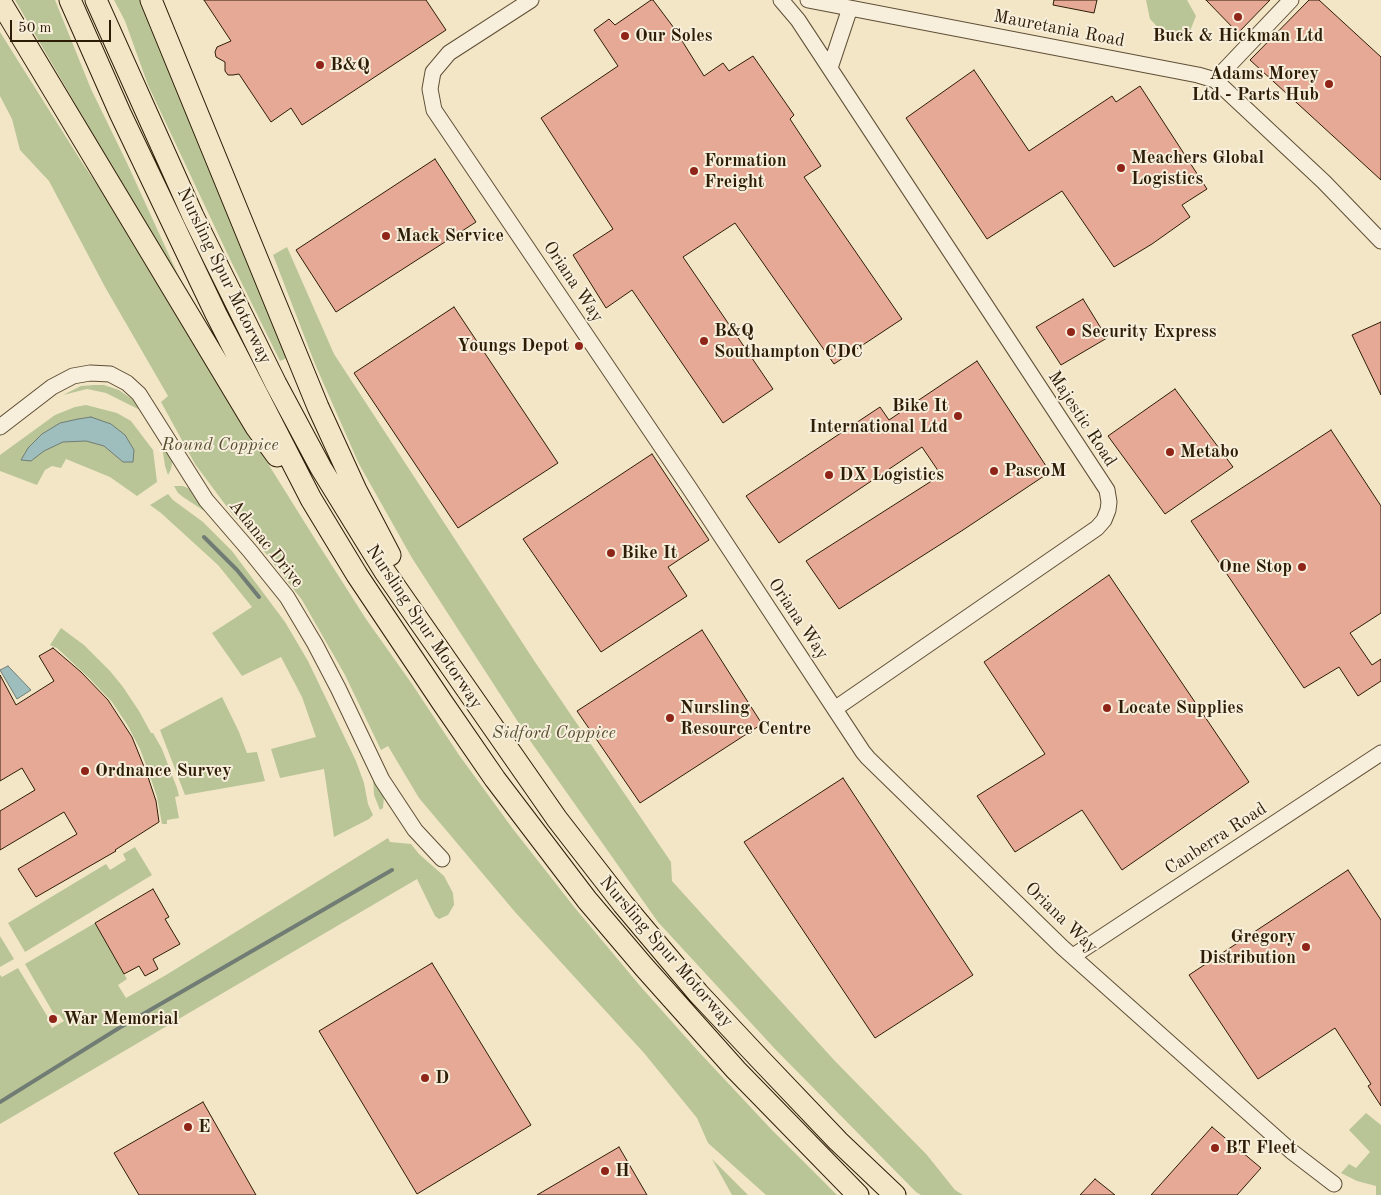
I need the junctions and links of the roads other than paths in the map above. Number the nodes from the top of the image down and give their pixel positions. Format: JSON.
{"nodes":[{"id":1,"x":70,"y":0,"type":"edge"},
{"id":2,"x":96,"y":0,"type":"edge"},
{"id":3,"x":152,"y":0,"type":"edge"},
{"id":4,"x":531,"y":0,"type":"edge"},
{"id":5,"x":780,"y":0,"type":"edge"},
{"id":6,"x":808,"y":0,"type":"edge"},
{"id":7,"x":1291,"y":0,"type":"edge"},
{"id":8,"x":0,"y":1,"type":"edge"},
{"id":9,"x":850,"y":8,"type":"junction"},
{"id":10,"x":830,"y":68,"type":"junction"},
{"id":11,"x":1215,"y":80,"type":"junction"},
{"id":12,"x":1381,"y":241,"type":"edge"},
{"id":13,"x":0,"y":427,"type":"edge"},
{"id":14,"x":310,"y":500,"type":"junction"},
{"id":15,"x":436,"y":645,"type":"junction"},
{"id":16,"x":836,"y":708,"type":"junction"},
{"id":17,"x":1381,"y":753,"type":"edge"},
{"id":18,"x":442,"y":859,"type":"dead end"},
{"id":19,"x":1073,"y":956,"type":"junction"},
{"id":20,"x":1334,"y":1184,"type":"dead end"},
{"id":21,"x":858,"y":1195,"type":"edge"},
{"id":22,"x":895,"y":1195,"type":"edge"}],
"edges":[{"from":1,"to":14,"type":"highway","name":"Nursling Spur Motorway"},
{"from":2,"to":15,"type":"highway","name":"Nursling Spur Motorway"},
{"from":3,"to":15,"type":"highway"},
{"from":4,"to":16,"type":"street","name":"Oriana Way"},
{"from":5,"to":10,"type":"street","name":"Majestic Road"},
{"from":6,"to":9,"type":"street","name":"Mauretania Road"},
{"from":7,"to":11,"type":"street"},
{"from":8,"to":14,"type":"highway"},
{"from":9,"to":10,"type":"street"},
{"from":9,"to":11,"type":"street","name":"Mauretania Road"},
{"from":10,"to":16,"type":"street","name":"Majestic Road"},
{"from":11,"to":12,"type":"street","name":"Mauretania Road"},
{"from":13,"to":18,"type":"street","name":"Adanac Drive"},
{"from":14,"to":21,"type":"highway","name":"Nursling Spur Motorway"},
{"from":15,"to":22,"type":"highway","name":"Nursling Spur Motorway"},
{"from":16,"to":19,"type":"street","name":"Oriana Way"},
{"from":17,"to":19,"type":"street","name":"Canberra Road"},
{"from":19,"to":20,"type":"street","name":"Oriana Way"}]}
